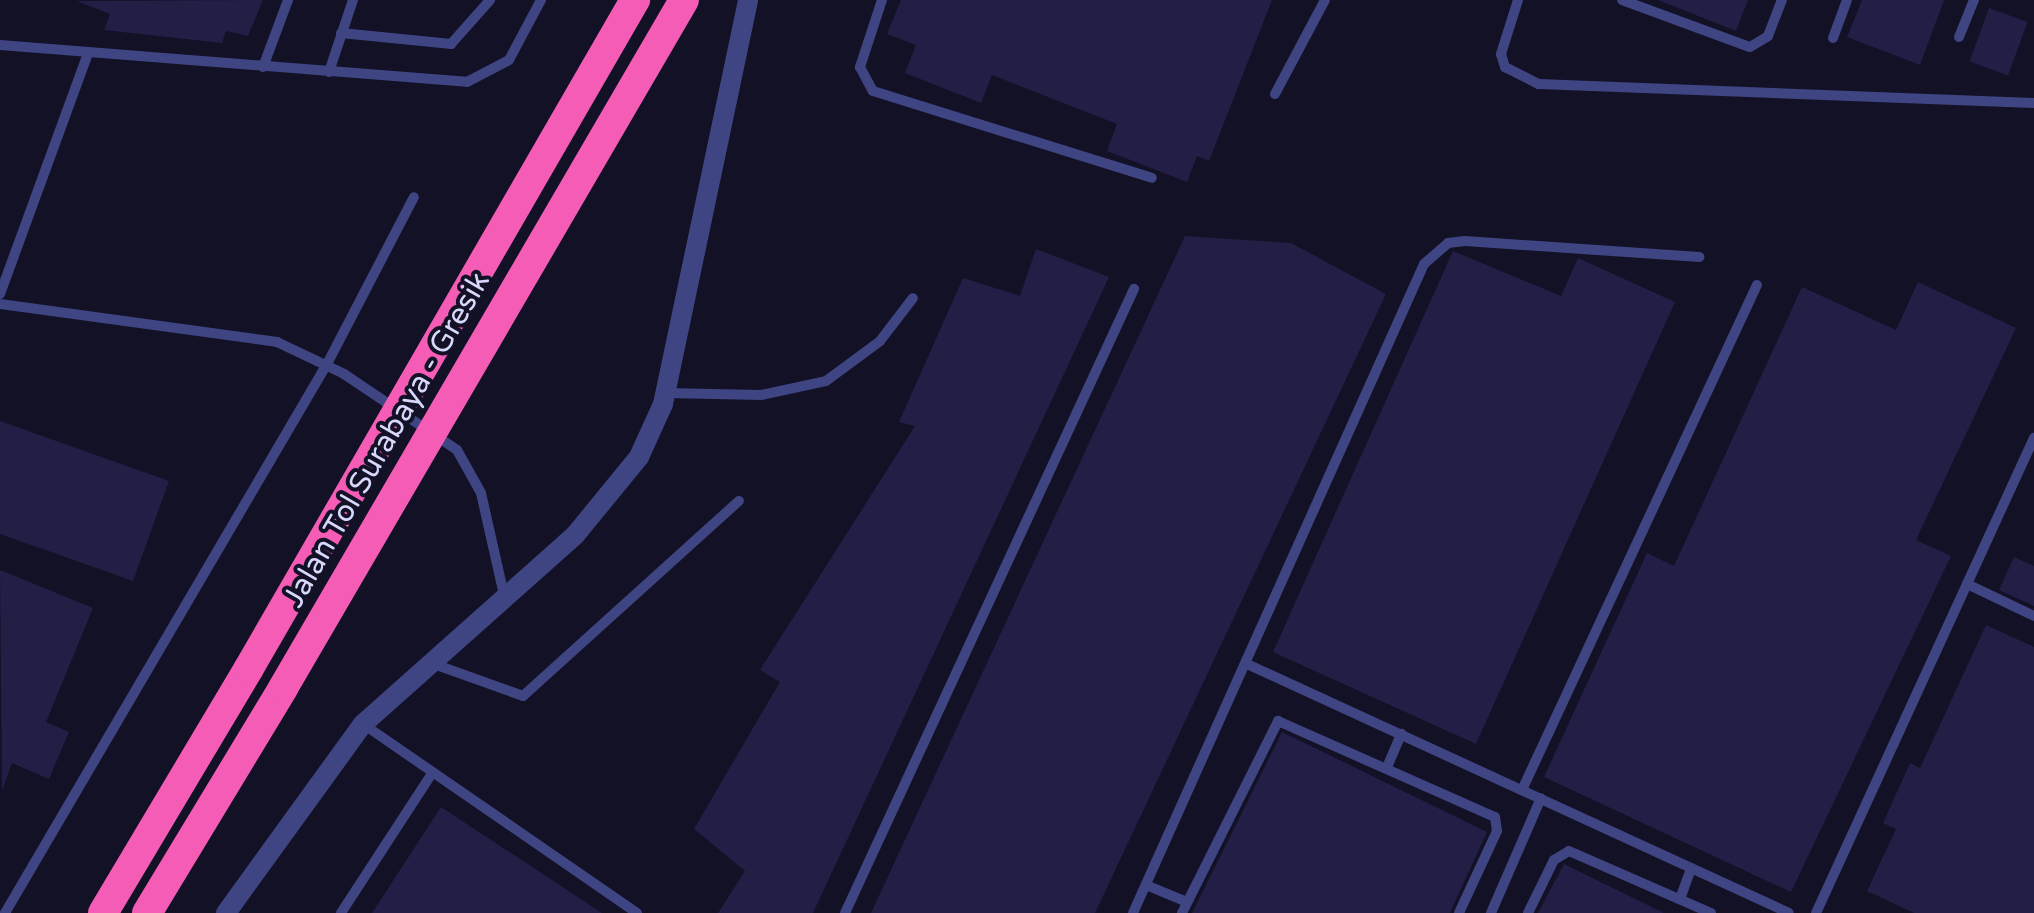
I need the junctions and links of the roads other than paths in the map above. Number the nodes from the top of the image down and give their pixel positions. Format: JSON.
{"nodes":[{"id":1,"x":288,"y":0,"type":"edge"},
{"id":2,"x":353,"y":0,"type":"edge"},
{"id":3,"x":490,"y":0,"type":"edge"},
{"id":4,"x":523,"y":0,"type":"edge"},
{"id":5,"x":636,"y":0,"type":"edge"},
{"id":6,"x":684,"y":0,"type":"edge"},
{"id":7,"x":748,"y":0,"type":"edge"},
{"id":8,"x":882,"y":0,"type":"edge"},
{"id":9,"x":1325,"y":0,"type":"edge"},
{"id":10,"x":1518,"y":0,"type":"edge"},
{"id":11,"x":1622,"y":0,"type":"edge"},
{"id":12,"x":1782,"y":0,"type":"edge"},
{"id":13,"x":1847,"y":0,"type":"edge"},
{"id":14,"x":1974,"y":0,"type":"edge"},
{"id":15,"x":539,"y":3,"type":"edge"},
{"id":16,"x":340,"y":33,"type":"junction"},
{"id":17,"x":1959,"y":36,"type":"dead end"},
{"id":18,"x":1833,"y":38,"type":"dead end"},
{"id":19,"x":0,"y":44,"type":"edge"},
{"id":20,"x":88,"y":54,"type":"junction"},
{"id":21,"x":263,"y":67,"type":"junction"},
{"id":22,"x":329,"y":72,"type":"junction"},
{"id":23,"x":1275,"y":94,"type":"dead end"},
{"id":24,"x":2034,"y":103,"type":"edge"},
{"id":25,"x":1152,"y":178,"type":"dead end"},
{"id":26,"x":414,"y":197,"type":"dead end"},
{"id":27,"x":1699,"y":257,"type":"dead end"},
{"id":28,"x":1757,"y":285,"type":"dead end"},
{"id":29,"x":1134,"y":289,"type":"dead end"},
{"id":30,"x":0,"y":294,"type":"edge"},
{"id":31,"x":914,"y":298,"type":"dead end"},
{"id":32,"x":0,"y":304,"type":"edge"},
{"id":33,"x":327,"y":364,"type":"junction"},
{"id":34,"x":665,"y":393,"type":"junction"},
{"id":35,"x":2034,"y":438,"type":"edge"},
{"id":36,"x":739,"y":501,"type":"dead end"},
{"id":37,"x":1967,"y":584,"type":"junction"},
{"id":38,"x":504,"y":595,"type":"junction"},
{"id":39,"x":2034,"y":616,"type":"edge"},
{"id":40,"x":430,"y":663,"type":"junction"},
{"id":41,"x":1247,"y":664,"type":"junction"},
{"id":42,"x":363,"y":724,"type":"junction"},
{"id":43,"x":1401,"y":734,"type":"junction"},
{"id":44,"x":1388,"y":764,"type":"junction"},
{"id":45,"x":429,"y":778,"type":"junction"},
{"id":46,"x":1522,"y":790,"type":"junction"},
{"id":47,"x":1540,"y":798,"type":"junction"},
{"id":48,"x":1691,"y":868,"type":"junction"},
{"id":49,"x":1146,"y":884,"type":"junction"},
{"id":50,"x":1680,"y":899,"type":"junction"},
{"id":51,"x":1184,"y":908,"type":"edge"},
{"id":52,"x":5,"y":913,"type":"edge"},
{"id":53,"x":103,"y":913,"type":"edge"},
{"id":54,"x":147,"y":913,"type":"edge"},
{"id":55,"x":226,"y":913,"type":"edge"},
{"id":56,"x":340,"y":913,"type":"edge"},
{"id":57,"x":636,"y":913,"type":"edge"},
{"id":58,"x":846,"y":913,"type":"edge"},
{"id":59,"x":1133,"y":913,"type":"edge"},
{"id":60,"x":1459,"y":913,"type":"edge"},
{"id":61,"x":1491,"y":913,"type":"edge"},
{"id":62,"x":1528,"y":913,"type":"edge"},
{"id":63,"x":1710,"y":913,"type":"edge"},
{"id":64,"x":1789,"y":913,"type":"edge"},
{"id":65,"x":1816,"y":913,"type":"edge"}],
"edges":[{"from":1,"to":21,"type":"lane"},
{"from":2,"to":16,"type":"lane"},
{"from":3,"to":16,"type":"lane"},
{"from":4,"to":15,"type":"lane"},
{"from":5,"to":53,"type":"highway","name":"Jalan Tol Surabaya - Gresik","bridge":true},
{"from":6,"to":54,"type":"highway","name":"Jalan Tol Surabaya - Gresik","bridge":true},
{"from":7,"to":34,"type":"street"},
{"from":8,"to":25,"type":"lane"},
{"from":9,"to":23,"type":"lane"},
{"from":10,"to":24,"type":"lane"},
{"from":11,"to":12,"type":"lane"},
{"from":13,"to":18,"type":"lane"},
{"from":14,"to":17,"type":"lane"},
{"from":15,"to":22,"type":"lane"},
{"from":16,"to":22,"type":"lane"},
{"from":19,"to":20,"type":"lane"},
{"from":20,"to":21,"type":"lane"},
{"from":20,"to":30,"type":"lane"},
{"from":21,"to":22,"type":"lane"},
{"from":26,"to":33,"type":"lane"},
{"from":27,"to":41,"type":"lane"},
{"from":28,"to":46,"type":"lane"},
{"from":29,"to":58,"type":"lane"},
{"from":31,"to":34,"type":"lane"},
{"from":32,"to":33,"type":"lane"},
{"from":33,"to":38,"type":"lane"},
{"from":33,"to":52,"type":"lane"},
{"from":34,"to":38,"type":"street"},
{"from":35,"to":37,"type":"lane"},
{"from":36,"to":40,"type":"lane"},
{"from":37,"to":39,"type":"lane"},
{"from":37,"to":65,"type":"lane"},
{"from":38,"to":40,"type":"street"},
{"from":40,"to":42,"type":"street"},
{"from":41,"to":43,"type":"lane"},
{"from":41,"to":49,"type":"lane"},
{"from":42,"to":45,"type":"lane"},
{"from":42,"to":55,"type":"street"},
{"from":43,"to":44,"type":"lane"},
{"from":43,"to":46,"type":"lane"},
{"from":44,"to":51,"type":"lane"},
{"from":44,"to":60,"type":"lane"},
{"from":45,"to":56,"type":"lane"},
{"from":45,"to":57,"type":"lane"},
{"from":46,"to":47,"type":"lane"},
{"from":47,"to":48,"type":"lane"},
{"from":47,"to":61,"type":"lane"},
{"from":48,"to":50,"type":"lane"},
{"from":48,"to":64,"type":"lane"},
{"from":49,"to":51,"type":"lane"},
{"from":49,"to":59,"type":"lane"},
{"from":50,"to":62,"type":"lane"},
{"from":50,"to":63,"type":"lane"}]}
